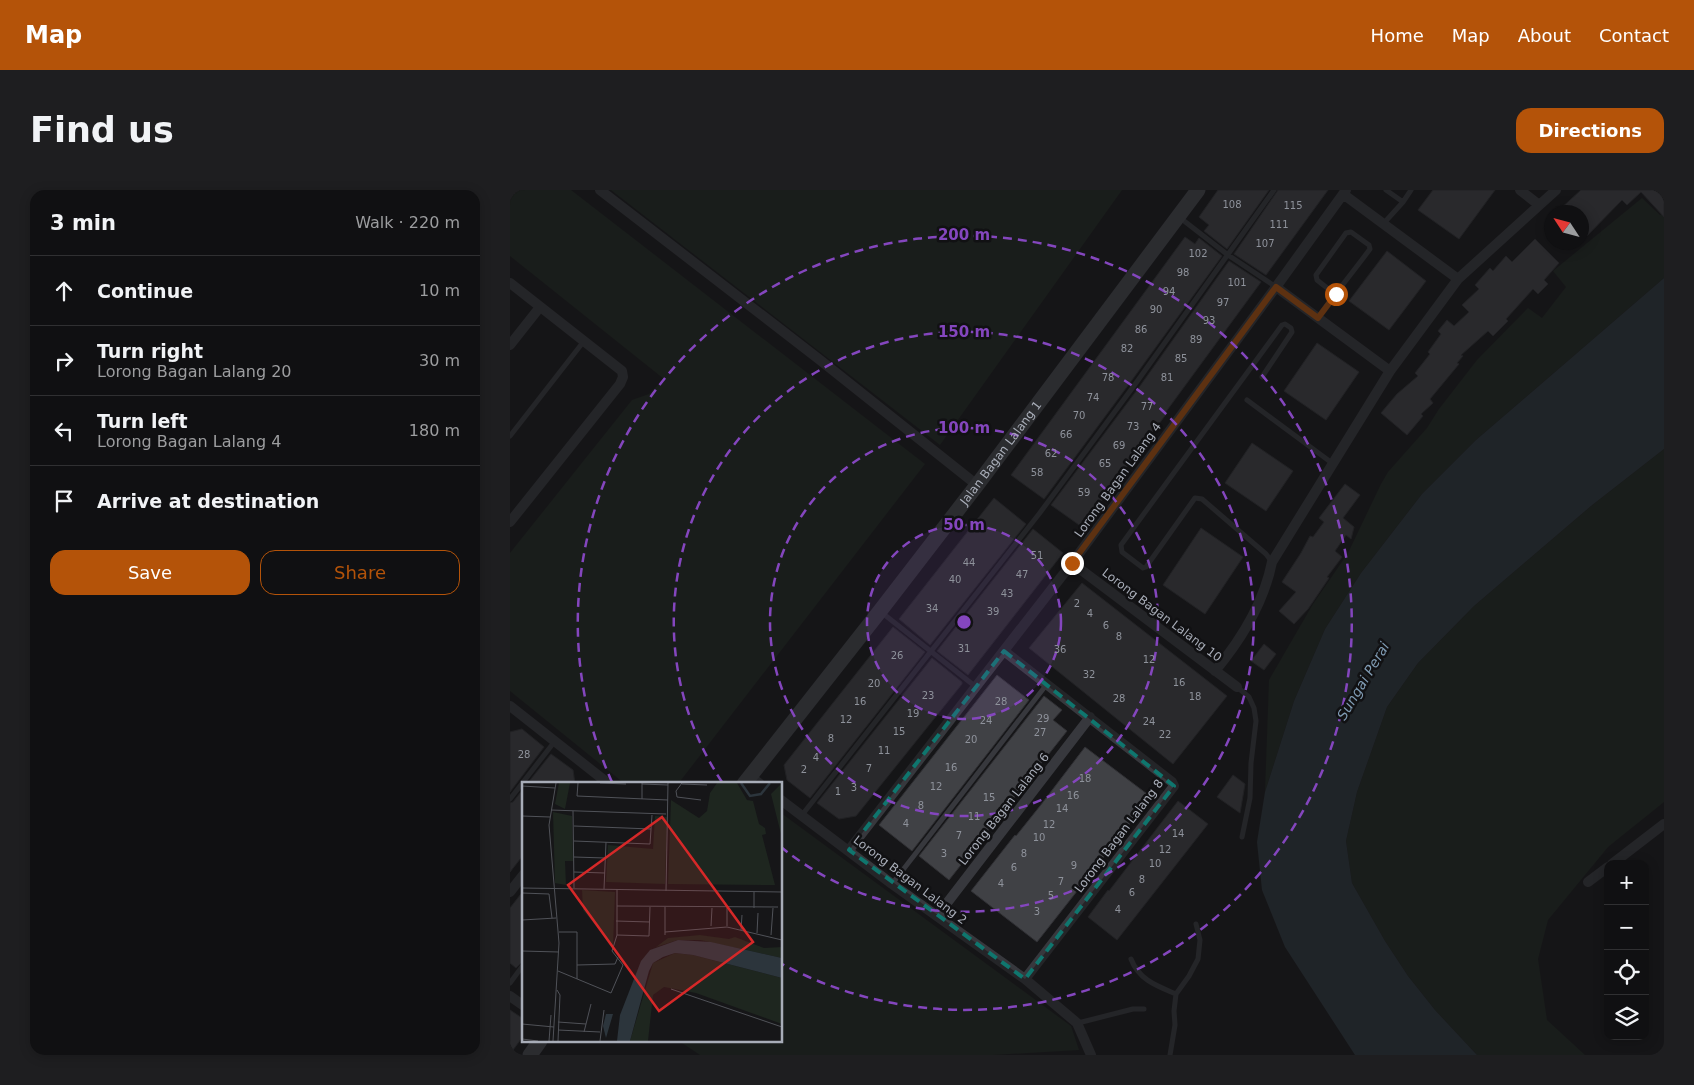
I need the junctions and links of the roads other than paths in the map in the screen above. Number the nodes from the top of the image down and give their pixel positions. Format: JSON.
{"nodes":[{"id":1,"x":600,"y":190,"type":"edge"},
{"id":2,"x":1198,"y":190,"type":"edge"},
{"id":3,"x":1274,"y":190,"type":"edge"},
{"id":4,"x":1386,"y":190,"type":"edge"},
{"id":5,"x":1411,"y":190,"type":"edge"},
{"id":6,"x":1520,"y":190,"type":"edge"},
{"id":7,"x":1556,"y":190,"type":"edge"},
{"id":8,"x":1344,"y":192,"type":"edge"},
{"id":9,"x":1403,"y":202,"type":"junction"},
{"id":10,"x":1539,"y":205,"type":"junction"},
{"id":11,"x":1178,"y":217,"type":"junction"},
{"id":12,"x":1384,"y":223,"type":"junction"},
{"id":13,"x":1228,"y":255,"type":"junction"},
{"id":14,"x":1458,"y":278,"type":"junction"},
{"id":15,"x":510,"y":283,"type":"edge"},
{"id":16,"x":1276,"y":287,"type":"junction"},
{"id":17,"x":1336,"y":294,"type":"junction"},
{"id":18,"x":540,"y":307,"type":"junction"},
{"id":19,"x":1318,"y":318,"type":"junction"},
{"id":20,"x":584,"y":341,"type":"junction"},
{"id":21,"x":510,"y":345,"type":"edge"},
{"id":22,"x":1390,"y":371,"type":"junction"},
{"id":23,"x":1262,"y":377,"type":"dead end"},
{"id":24,"x":1247,"y":400,"type":"dead end"},
{"id":25,"x":510,"y":436,"type":"edge"},
{"id":26,"x":1332,"y":463,"type":"junction"},
{"id":27,"x":977,"y":485,"type":"junction"},
{"id":28,"x":510,"y":522,"type":"edge"},
{"id":29,"x":1272,"y":562,"type":"junction"},
{"id":30,"x":1072,"y":563,"type":"junction"},
{"id":31,"x":880,"y":611,"type":"junction"},
{"id":32,"x":931,"y":651,"type":"junction"},
{"id":33,"x":1004,"y":651,"type":"junction"},
{"id":34,"x":1215,"y":671,"type":"junction"},
{"id":35,"x":1047,"y":684,"type":"junction"},
{"id":36,"x":976,"y":687,"type":"junction"},
{"id":37,"x":1237,"y":687,"type":"joint"},
{"id":38,"x":510,"y":706,"type":"edge"},
{"id":39,"x":1090,"y":717,"type":"junction"},
{"id":40,"x":554,"y":741,"type":"junction"},
{"id":41,"x":597,"y":780,"type":"edge"},
{"id":42,"x":751,"y":781,"type":"edge"},
{"id":43,"x":522,"y":782,"type":"edge"},
{"id":44,"x":522,"y":782,"type":"edge"},
{"id":45,"x":510,"y":798,"type":"edge"},
{"id":46,"x":782,"y":801,"type":"edge"},
{"id":47,"x":802,"y":816,"type":"junction"},
{"id":48,"x":1664,"y":824,"type":"edge"},
{"id":49,"x":1242,"y":837,"type":"dead end"},
{"id":50,"x":849,"y":850,"type":"junction"},
{"id":51,"x":1617,"y":860,"type":"edge"},
{"id":52,"x":1604,"y":870,"type":"edge"},
{"id":53,"x":522,"y":877,"type":"edge"},
{"id":54,"x":1588,"y":882,"type":"dead end"},
{"id":55,"x":892,"y":884,"type":"junction"},
{"id":56,"x":510,"y":892,"type":"edge"},
{"id":57,"x":937,"y":916,"type":"junction"},
{"id":58,"x":1196,"y":924,"type":"dead end"},
{"id":59,"x":1131,"y":959,"type":"dead end"},
{"id":60,"x":522,"y":967,"type":"edge"},
{"id":61,"x":1025,"y":979,"type":"junction"},
{"id":62,"x":510,"y":983,"type":"edge"},
{"id":63,"x":1176,"y":994,"type":"junction"},
{"id":64,"x":510,"y":996,"type":"edge"},
{"id":65,"x":522,"y":1005,"type":"edge"},
{"id":66,"x":1144,"y":1009,"type":"dead end"},
{"id":67,"x":1077,"y":1023,"type":"junction"},
{"id":68,"x":539,"y":1042,"type":"edge"},
{"id":69,"x":530,"y":1055,"type":"edge"},
{"id":70,"x":1091,"y":1055,"type":"edge"},
{"id":71,"x":1170,"y":1055,"type":"edge"}],
"edges":[{"from":1,"to":27,"type":"street"},
{"from":2,"to":11,"type":"main road","name":"Jalan Bagan Lalang 1"},
{"from":3,"to":13,"type":"lane"},
{"from":4,"to":9,"type":"lane"},
{"from":5,"to":9,"type":"lane"},
{"from":6,"to":10,"type":"street"},
{"from":7,"to":10,"type":"street"},
{"from":8,"to":12,"type":"street"},
{"from":8,"to":16,"type":"street","name":"Lorong Bagan Lalang 4"},
{"from":9,"to":12,"type":"lane"},
{"from":10,"to":14,"type":"street"},
{"from":11,"to":13,"type":"lane"},
{"from":11,"to":27,"type":"main road","name":"Jalan Bagan Lalang 1"},
{"from":12,"to":14,"type":"street"},
{"from":13,"to":16,"type":"lane"},
{"from":13,"to":32,"type":"lane"},
{"from":14,"to":22,"type":"street"},
{"from":15,"to":18,"type":"street"},
{"from":16,"to":19,"type":"street"},
{"from":16,"to":30,"type":"street","name":"Lorong Bagan Lalang 4"},
{"from":17,"to":17,"type":"lane"},
{"from":17,"to":19,"type":"lane"},
{"from":18,"to":20,"type":"street"},
{"from":18,"to":21,"type":"street"},
{"from":19,"to":22,"type":"street"},
{"from":20,"to":25,"type":"lane"},
{"from":20,"to":28,"type":"street"},
{"from":22,"to":26,"type":"street"},
{"from":23,"to":29,"type":"lane"},
{"from":24,"to":26,"type":"lane"},
{"from":26,"to":29,"type":"street"},
{"from":27,"to":31,"type":"main road","name":"Jalan Bagan Lalang 1"},
{"from":29,"to":34,"type":"street"},
{"from":30,"to":33,"type":"street","name":"Lorong Bagan Lalang 4"},
{"from":30,"to":34,"type":"street","name":"Lorong Bagan Lalang 10"},
{"from":31,"to":32,"type":"lane"},
{"from":31,"to":42,"type":"main road","name":"Jalan Bagan Lalang 1"},
{"from":32,"to":36,"type":"lane"},
{"from":32,"to":47,"type":"lane"},
{"from":33,"to":35,"type":"street","name":"Lorong Bagan Lalang 8"},
{"from":33,"to":36,"type":"street","name":"Lorong Bagan Lalang 4"},
{"from":34,"to":37,"type":"street","name":"Lorong Bagan Lalang 10"},
{"from":35,"to":39,"type":"street","name":"Lorong Bagan Lalang 8"},
{"from":35,"to":55,"type":"lane"},
{"from":36,"to":50,"type":"street","name":"Lorong Bagan Lalang 4"},
{"from":37,"to":49,"type":"lane"},
{"from":38,"to":40,"type":"street"},
{"from":39,"to":57,"type":"street","name":"Lorong Bagan Lalang 6"},
{"from":39,"to":61,"type":"street","name":"Lorong Bagan Lalang 8"},
{"from":40,"to":41,"type":"street"},
{"from":40,"to":44,"type":"lane"},
{"from":43,"to":45,"type":"lane"},
{"from":46,"to":47,"type":"street","name":"Lorong Bagan Lalang 2"},
{"from":47,"to":50,"type":"street","name":"Lorong Bagan Lalang 2"},
{"from":48,"to":51,"type":"street"},
{"from":50,"to":55,"type":"street","name":"Lorong Bagan Lalang 2"},
{"from":52,"to":54,"type":"street"},
{"from":53,"to":56,"type":"street"},
{"from":55,"to":57,"type":"street","name":"Lorong Bagan Lalang 2"},
{"from":57,"to":61,"type":"street","name":"Lorong Bagan Lalang 2"},
{"from":58,"to":63,"type":"lane"},
{"from":59,"to":63,"type":"lane"},
{"from":60,"to":62,"type":"lane"},
{"from":61,"to":67,"type":"street","name":"Lorong Bagan Lalang 2"},
{"from":63,"to":71,"type":"lane"},
{"from":64,"to":65,"type":"street"},
{"from":66,"to":67,"type":"lane"},
{"from":67,"to":70,"type":"street"},
{"from":68,"to":69,"type":"main road"}]}
